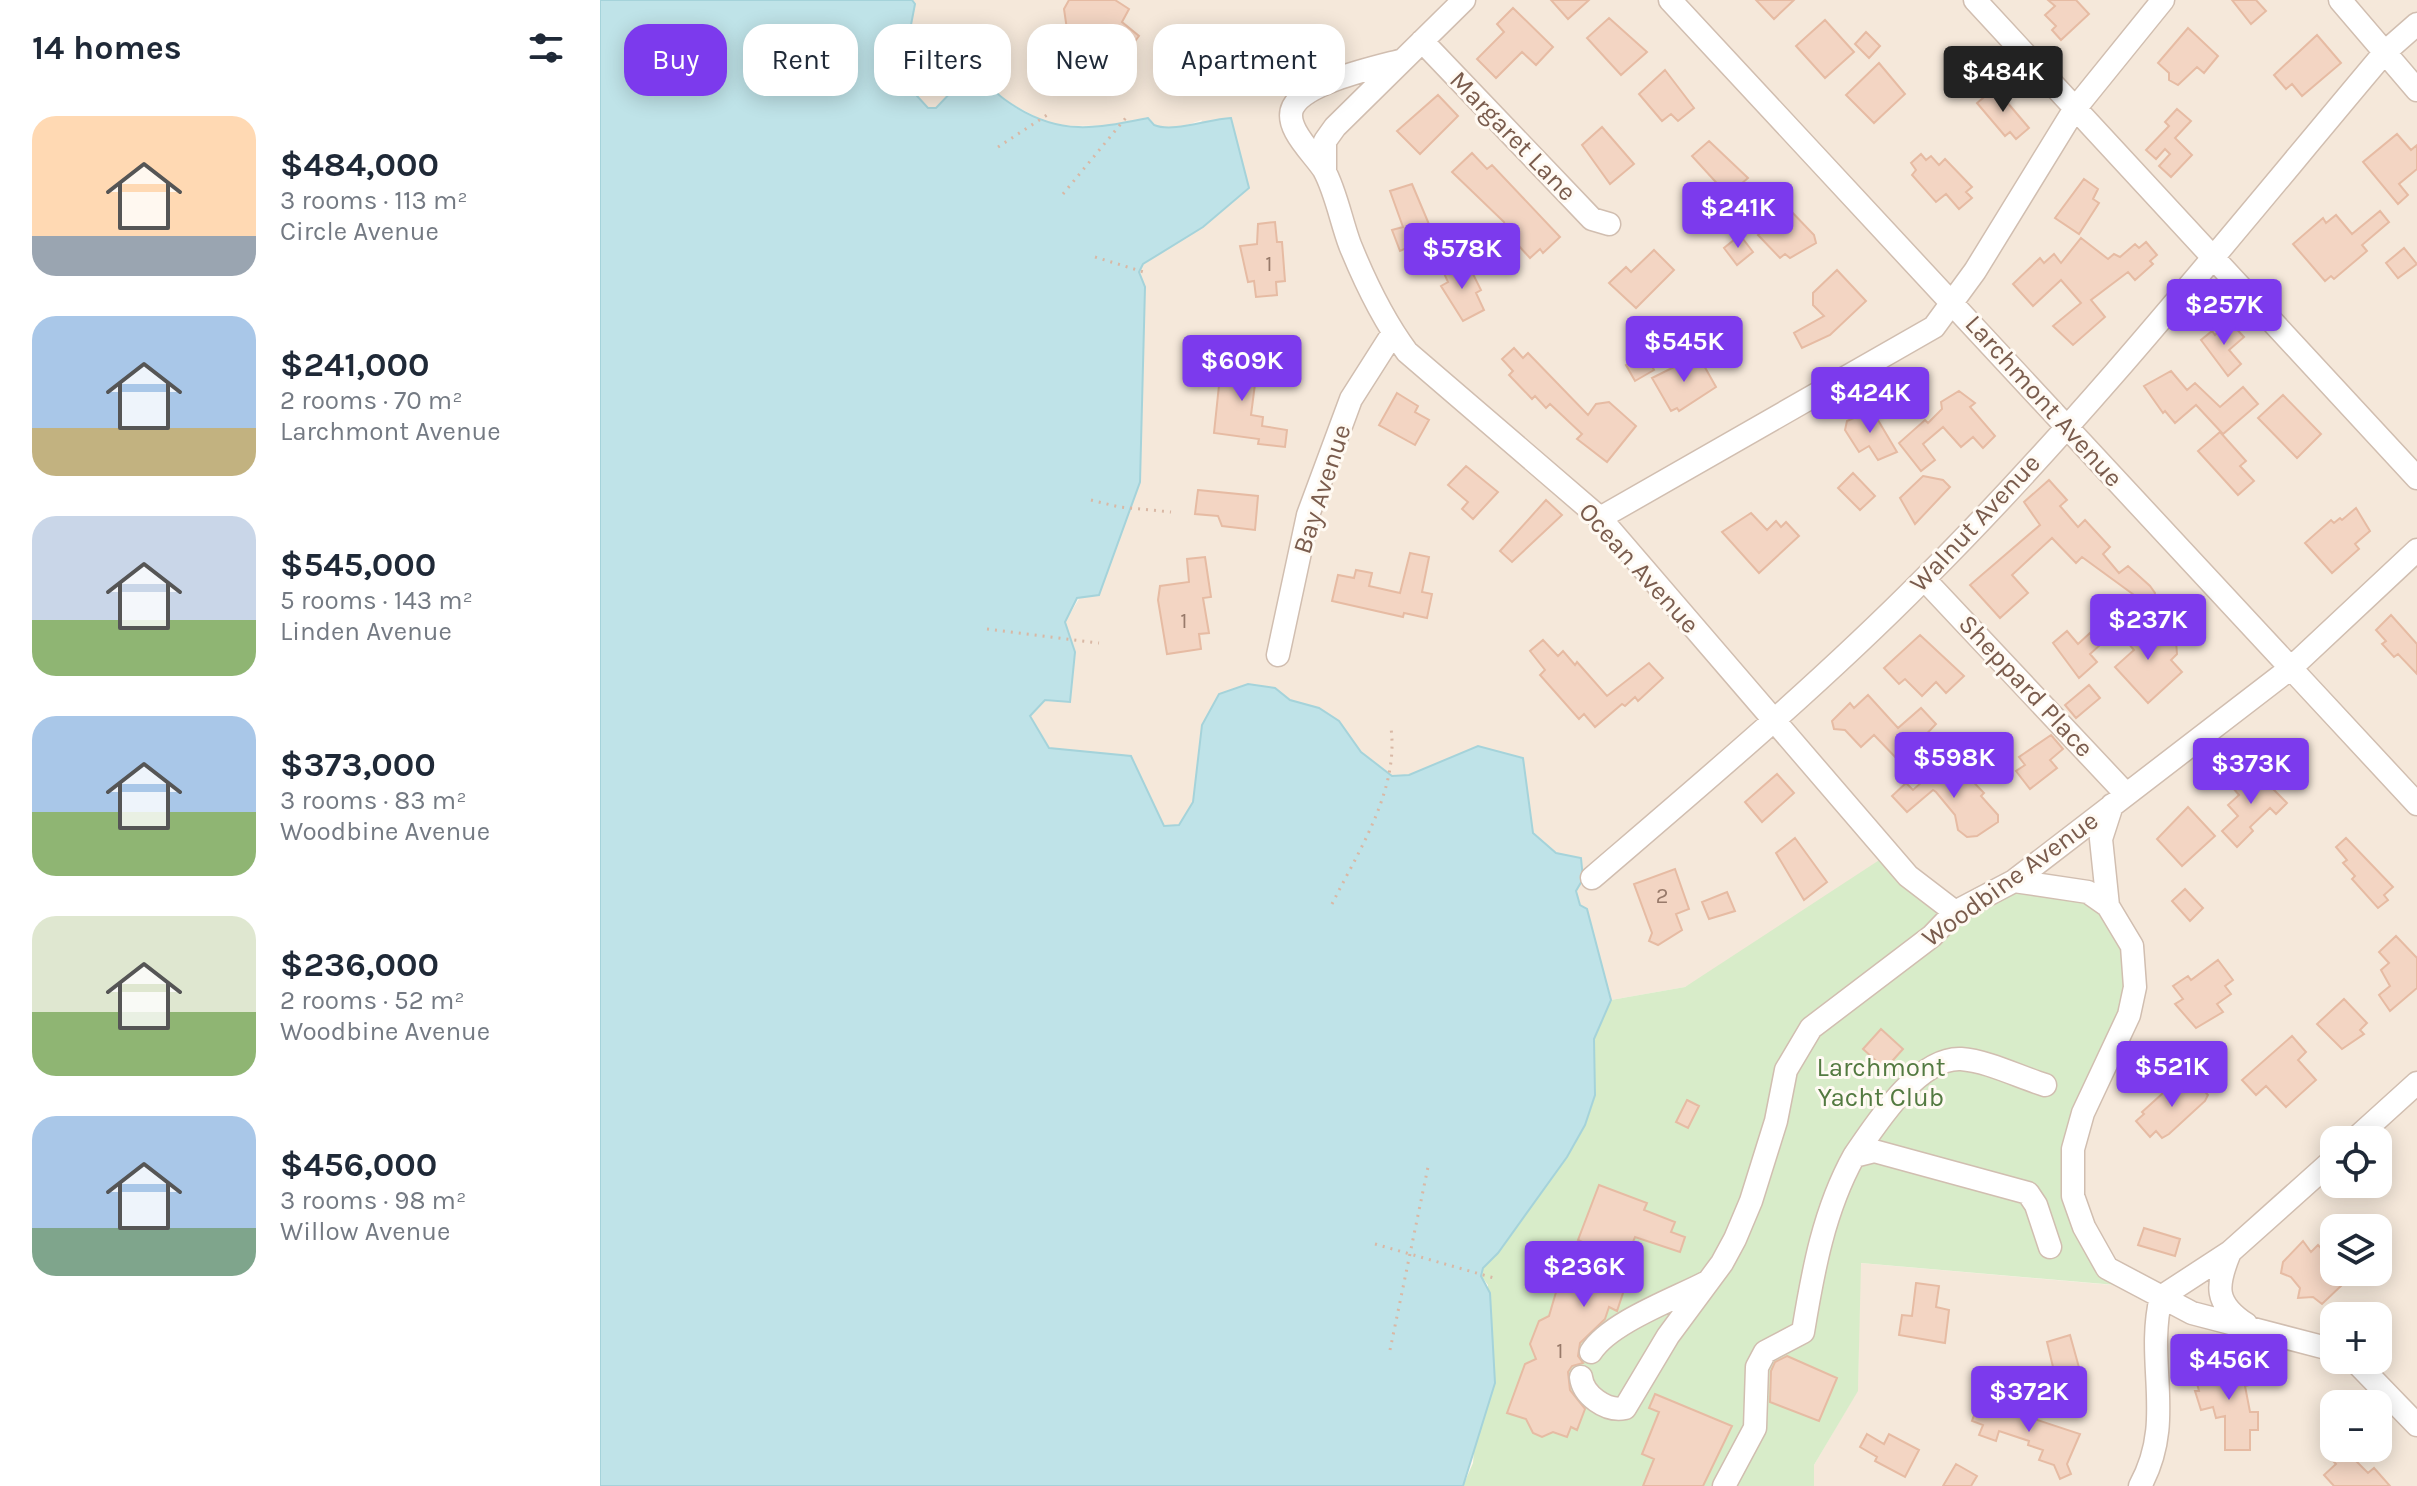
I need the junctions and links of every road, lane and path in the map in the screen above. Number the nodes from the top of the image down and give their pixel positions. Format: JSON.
{"nodes":[{"id":1,"x":1464,"y":0,"type":"edge"},
{"id":2,"x":1670,"y":0,"type":"edge"},
{"id":3,"x":1975,"y":0,"type":"edge"},
{"id":4,"x":2163,"y":0,"type":"edge"},
{"id":5,"x":2340,"y":0,"type":"edge"},
{"id":6,"x":2417,"y":24,"type":"edge"},
{"id":7,"x":1422,"y":41,"type":"junction"},
{"id":8,"x":2385,"y":52,"type":"junction"},
{"id":9,"x":1403,"y":60,"type":"junction"},
{"id":10,"x":2417,"y":90,"type":"edge"},
{"id":11,"x":2074,"y":110,"type":"junction"},
{"id":12,"x":1129,"y":114,"type":"dead end"},
{"id":13,"x":1047,"y":115,"type":"dead end"},
{"id":14,"x":998,"y":147,"type":"dead end"},
{"id":15,"x":1325,"y":172,"type":"junction"},
{"id":16,"x":1063,"y":194,"type":"dead end"},
{"id":17,"x":1609,"y":224,"type":"dead end"},
{"id":18,"x":1095,"y":257,"type":"dead end"},
{"id":19,"x":2211,"y":259,"type":"junction"},
{"id":20,"x":1147,"y":273,"type":"dead end"},
{"id":21,"x":1954,"y":302,"type":"junction"},
{"id":22,"x":1393,"y":333,"type":"junction"},
{"id":23,"x":2066,"y":426,"type":"junction"},
{"id":24,"x":2417,"y":478,"type":"edge"},
{"id":25,"x":1091,"y":500,"type":"dead end"},
{"id":26,"x":1171,"y":512,"type":"dead end"},
{"id":27,"x":1600,"y":518,"type":"junction"},
{"id":28,"x":2417,"y":550,"type":"edge"},
{"id":29,"x":1924,"y":579,"type":"junction"},
{"id":30,"x":987,"y":629,"type":"dead end"},
{"id":31,"x":1099,"y":643,"type":"dead end"},
{"id":32,"x":1278,"y":655,"type":"dead end"},
{"id":33,"x":2291,"y":668,"type":"junction"},
{"id":34,"x":1774,"y":722,"type":"junction"},
{"id":35,"x":1391,"y":728,"type":"dead end"},
{"id":36,"x":2119,"y":799,"type":"junction"},
{"id":37,"x":2417,"y":804,"type":"edge"},
{"id":38,"x":1592,"y":878,"type":"dead end"},
{"id":39,"x":2014,"y":881,"type":"junction"},
{"id":40,"x":1332,"y":904,"type":"dead end"},
{"id":41,"x":2108,"y":906,"type":"junction"},
{"id":42,"x":1955,"y":912,"type":"junction"},
{"id":43,"x":2417,"y":1083,"type":"edge"},
{"id":44,"x":2045,"y":1085,"type":"dead end"},
{"id":45,"x":2369,"y":1126,"type":"edge"},
{"id":46,"x":1854,"y":1156,"type":"junction"},
{"id":47,"x":1428,"y":1167,"type":"dead end"},
{"id":48,"x":2320,"y":1172,"type":"edge"},
{"id":49,"x":1375,"y":1244,"type":"dead end"},
{"id":50,"x":2050,"y":1247,"type":"dead end"},
{"id":51,"x":2230,"y":1252,"type":"junction"},
{"id":52,"x":1410,"y":1254,"type":"junction"},
{"id":53,"x":1494,"y":1278,"type":"dead end"},
{"id":54,"x":1710,"y":1281,"type":"junction"},
{"id":55,"x":2161,"y":1297,"type":"junction"},
{"id":56,"x":2251,"y":1327,"type":"junction"},
{"id":57,"x":2320,"y":1346,"type":"edge"},
{"id":58,"x":1390,"y":1350,"type":"dead end"},
{"id":59,"x":1591,"y":1352,"type":"dead end"},
{"id":60,"x":2368,"y":1374,"type":"edge"},
{"id":61,"x":1581,"y":1377,"type":"dead end"},
{"id":62,"x":2417,"y":1425,"type":"edge"},
{"id":63,"x":1724,"y":1486,"type":"edge"},
{"id":64,"x":2140,"y":1486,"type":"edge"}],
"edges":[{"from":1,"to":7,"type":"street"},
{"from":2,"to":21,"type":"street","name":"Larchmont Avenue"},
{"from":3,"to":11,"type":"street"},
{"from":4,"to":11,"type":"street"},
{"from":5,"to":8,"type":"street"},
{"from":6,"to":8,"type":"street","name":"Walnut Avenue"},
{"from":7,"to":9,"type":"street"},
{"from":7,"to":17,"type":"street","name":"Margaret Lane"},
{"from":8,"to":10,"type":"street"},
{"from":8,"to":19,"type":"street","name":"Walnut Avenue"},
{"from":9,"to":15,"type":"street"},
{"from":9,"to":15,"type":"street"},
{"from":11,"to":19,"type":"street"},
{"from":11,"to":21,"type":"street"},
{"from":12,"to":16,"type":"path"},
{"from":13,"to":14,"type":"path"},
{"from":15,"to":22,"type":"street","name":"Ocean Avenue"},
{"from":18,"to":20,"type":"path"},
{"from":19,"to":23,"type":"street","name":"Walnut Avenue"},
{"from":19,"to":24,"type":"street"},
{"from":21,"to":23,"type":"street","name":"Larchmont Avenue"},
{"from":21,"to":27,"type":"street"},
{"from":22,"to":27,"type":"street","name":"Ocean Avenue"},
{"from":22,"to":32,"type":"street","name":"Bay Avenue"},
{"from":23,"to":29,"type":"street","name":"Walnut Avenue"},
{"from":23,"to":33,"type":"street","name":"Larchmont Avenue"},
{"from":25,"to":26,"type":"path"},
{"from":27,"to":34,"type":"street","name":"Ocean Avenue"},
{"from":28,"to":33,"type":"street","name":"Woodbine Avenue"},
{"from":29,"to":34,"type":"street","name":"Walnut Avenue"},
{"from":29,"to":36,"type":"street","name":"Sheppard Place"},
{"from":30,"to":31,"type":"path"},
{"from":33,"to":36,"type":"street","name":"Woodbine Avenue"},
{"from":33,"to":37,"type":"street","name":"Larchmont Avenue"},
{"from":34,"to":38,"type":"street","name":"Walnut Avenue"},
{"from":34,"to":42,"type":"street","name":"Ocean Avenue"},
{"from":35,"to":40,"type":"path"},
{"from":36,"to":39,"type":"street","name":"Woodbine Avenue"},
{"from":36,"to":41,"type":"street"},
{"from":39,"to":41,"type":"street"},
{"from":39,"to":42,"type":"street","name":"Woodbine Avenue"},
{"from":41,"to":55,"type":"street"},
{"from":42,"to":54,"type":"street","name":"Woodbine Avenue"},
{"from":43,"to":45,"type":"street"},
{"from":44,"to":46,"type":"street"},
{"from":46,"to":50,"type":"street"},
{"from":46,"to":63,"type":"street"},
{"from":47,"to":52,"type":"path"},
{"from":48,"to":51,"type":"street"},
{"from":49,"to":52,"type":"path"},
{"from":51,"to":55,"type":"street"},
{"from":51,"to":56,"type":"street"},
{"from":52,"to":53,"type":"path"},
{"from":52,"to":58,"type":"path"},
{"from":54,"to":59,"type":"street"},
{"from":54,"to":61,"type":"street","name":"Woodbine Avenue"},
{"from":55,"to":56,"type":"street"},
{"from":55,"to":64,"type":"street"},
{"from":56,"to":57,"type":"street"},
{"from":60,"to":62,"type":"street"}]}
